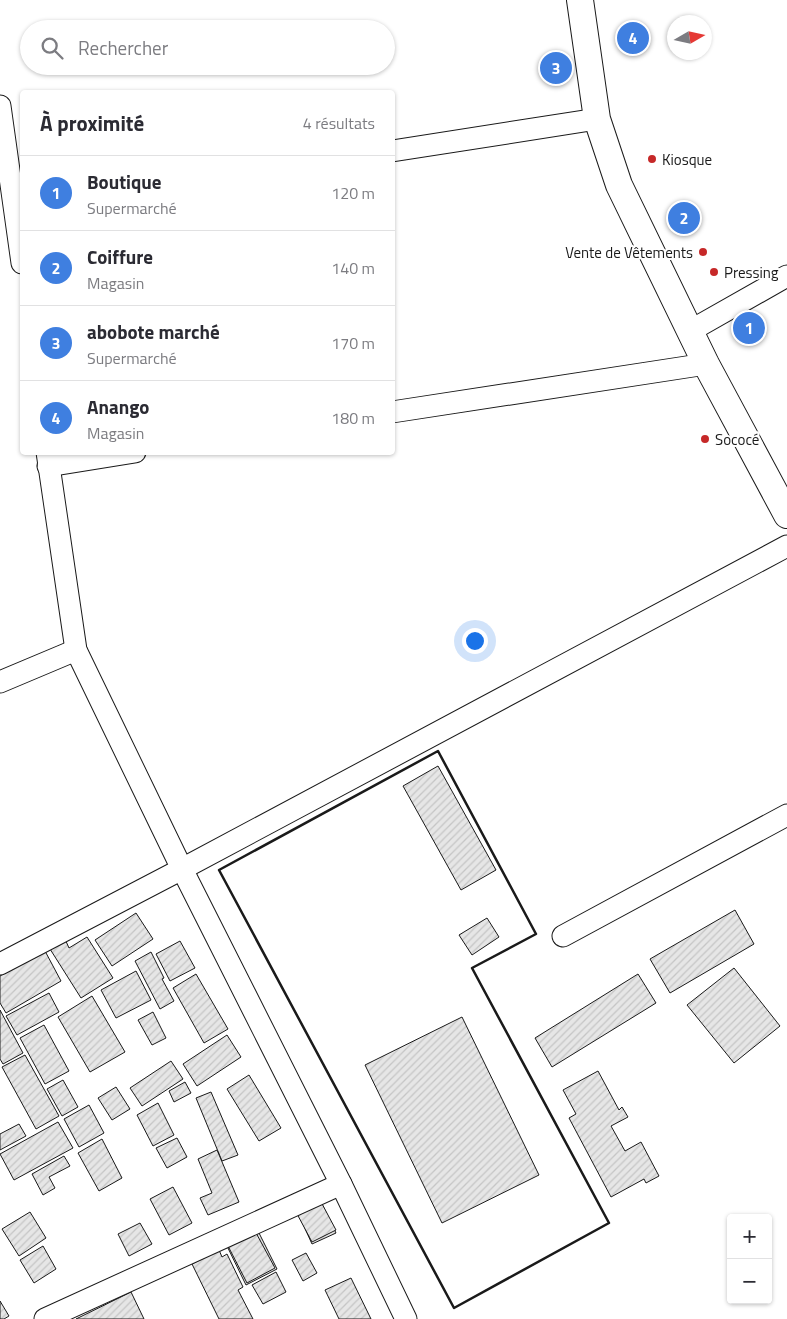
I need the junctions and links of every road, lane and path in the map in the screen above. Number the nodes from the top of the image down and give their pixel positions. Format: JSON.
{"nodes":[{"id":1,"x":580,"y":0,"type":"edge"},
{"id":2,"x":0,"y":106,"type":"edge"},
{"id":3,"x":597,"y":119,"type":"junction"},
{"id":4,"x":395,"y":151,"type":"edge"},
{"id":5,"x":13,"y":208,"type":"edge"},
{"id":6,"x":20,"y":251,"type":"edge"},
{"id":7,"x":787,"y":276,"type":"edge"},
{"id":8,"x":690,"y":332,"type":"junction"},
{"id":9,"x":706,"y":364,"type":"junction"},
{"id":10,"x":395,"y":412,"type":"edge"},
{"id":11,"x":97,"y":455,"type":"edge"},
{"id":12,"x":47,"y":459,"type":"edge"},
{"id":13,"x":787,"y":515,"type":"edge"},
{"id":14,"x":787,"y":546,"type":"edge"},
{"id":15,"x":76,"y":650,"type":"junction"},
{"id":16,"x":0,"y":682,"type":"edge"},
{"id":17,"x":787,"y":815,"type":"edge"},
{"id":18,"x":182,"y":869,"type":"junction"},
{"id":19,"x":563,"y":936,"type":"dead end"},
{"id":20,"x":0,"y":964,"type":"edge"},
{"id":21,"x":341,"y":1184,"type":"junction"},
{"id":22,"x":45,"y":1319,"type":"edge"},
{"id":23,"x":406,"y":1319,"type":"edge"}],
"edges":[{"from":1,"to":3,"type":"street"},
{"from":2,"to":5,"type":"street"},
{"from":3,"to":4,"type":"street"},
{"from":3,"to":8,"type":"street"},
{"from":5,"to":6,"type":"street"},
{"from":7,"to":8,"type":"street"},
{"from":8,"to":9,"type":"street"},
{"from":9,"to":10,"type":"street"},
{"from":9,"to":13,"type":"street"},
{"from":11,"to":12,"type":"street"},
{"from":12,"to":15,"type":"street"},
{"from":14,"to":18,"type":"street"},
{"from":15,"to":16,"type":"street"},
{"from":15,"to":18,"type":"street"},
{"from":17,"to":19,"type":"street"},
{"from":18,"to":20,"type":"street"},
{"from":18,"to":21,"type":"street"},
{"from":21,"to":22,"type":"street"},
{"from":21,"to":23,"type":"street"}]}
